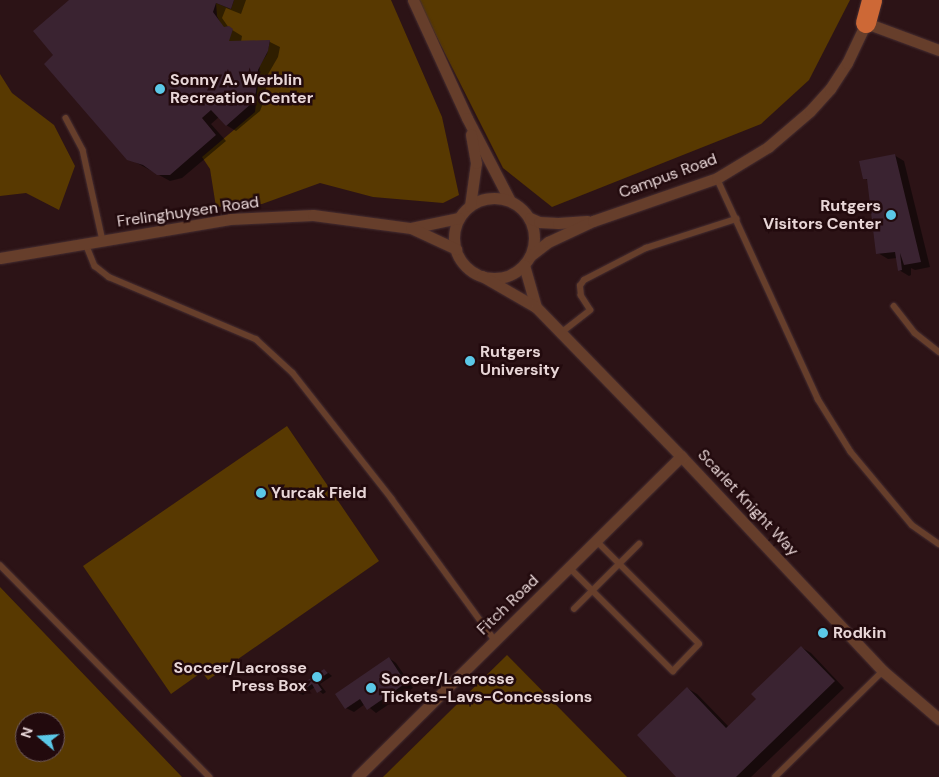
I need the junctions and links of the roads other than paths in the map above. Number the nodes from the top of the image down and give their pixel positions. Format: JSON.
{"nodes":[{"id":1,"x":413,"y":0,"type":"edge"},
{"id":2,"x":872,"y":0,"type":"edge"},
{"id":3,"x":866,"y":23,"type":"junction"},
{"id":4,"x":939,"y":50,"type":"edge"},
{"id":5,"x":66,"y":118,"type":"dead end"},
{"id":6,"x":467,"y":118,"type":"junction"},
{"id":7,"x":717,"y":178,"type":"junction"},
{"id":8,"x":510,"y":200,"type":"junction"},
{"id":9,"x":470,"y":206,"type":"junction"},
{"id":10,"x":460,"y":218,"type":"junction"},
{"id":11,"x":530,"y":218,"type":"junction"},
{"id":12,"x":736,"y":219,"type":"junction"},
{"id":13,"x":593,"y":221,"type":"junction"},
{"id":14,"x":411,"y":228,"type":"junction"},
{"id":15,"x":102,"y":241,"type":"junction"},
{"id":16,"x":86,"y":244,"type":"junction"},
{"id":17,"x":456,"y":249,"type":"junction"},
{"id":18,"x":0,"y":258,"type":"edge"},
{"id":19,"x":527,"y":260,"type":"junction"},
{"id":20,"x":482,"y":276,"type":"junction"},
{"id":21,"x":894,"y":306,"type":"dead end"},
{"id":22,"x":536,"y":307,"type":"junction"},
{"id":23,"x":561,"y":333,"type":"junction"},
{"id":24,"x":939,"y":352,"type":"edge"},
{"id":25,"x":681,"y":456,"type":"junction"},
{"id":26,"x":596,"y":541,"type":"junction"},
{"id":27,"x":639,"y":544,"type":"dead end"},
{"id":28,"x":939,"y":544,"type":"edge"},
{"id":29,"x":0,"y":564,"type":"edge"},
{"id":30,"x":619,"y":564,"type":"junction"},
{"id":31,"x":570,"y":568,"type":"junction"},
{"id":32,"x":593,"y":590,"type":"junction"},
{"id":33,"x":574,"y":609,"type":"dead end"},
{"id":34,"x":495,"y":640,"type":"junction"},
{"id":35,"x":883,"y":671,"type":"junction"},
{"id":36,"x":939,"y":719,"type":"edge"},
{"id":37,"x":210,"y":777,"type":"edge"},
{"id":38,"x":356,"y":777,"type":"edge"},
{"id":39,"x":775,"y":777,"type":"edge"}],
"edges":[{"from":1,"to":6,"type":"street"},
{"from":2,"to":3,"type":"highway"},
{"from":3,"to":4,"type":"street"},
{"from":3,"to":7,"type":"street","name":"Campus Road"},
{"from":5,"to":15,"type":"lane"},
{"from":6,"to":8,"type":"street"},
{"from":6,"to":9,"type":"street"},
{"from":7,"to":12,"type":"lane"},
{"from":7,"to":13,"type":"street","name":"Campus Road"},
{"from":8,"to":9,"type":"street"},
{"from":8,"to":11,"type":"street"},
{"from":9,"to":10,"type":"street"},
{"from":10,"to":14,"type":"street","name":"Frelinghuysen Road"},
{"from":10,"to":17,"type":"street"},
{"from":11,"to":13,"type":"street","name":"Campus Road"},
{"from":11,"to":19,"type":"street"},
{"from":12,"to":23,"type":"lane"},
{"from":12,"to":28,"type":"lane"},
{"from":13,"to":19,"type":"street","name":"Campus Road"},
{"from":14,"to":15,"type":"street","name":"Frelinghuysen Road"},
{"from":14,"to":17,"type":"street","name":"Frelinghuysen Road"},
{"from":15,"to":16,"type":"street","name":"Frelinghuysen Road"},
{"from":16,"to":18,"type":"street","name":"Frelinghuysen Road"},
{"from":16,"to":34,"type":"lane"},
{"from":17,"to":20,"type":"street"},
{"from":19,"to":20,"type":"street"},
{"from":19,"to":22,"type":"street"},
{"from":20,"to":22,"type":"street"},
{"from":21,"to":24,"type":"lane"},
{"from":22,"to":23,"type":"street","name":"Scarlet Knight Way"},
{"from":23,"to":25,"type":"street","name":"Scarlet Knight Way"},
{"from":25,"to":26,"type":"street","name":"Fitch Road"},
{"from":25,"to":35,"type":"street","name":"Scarlet Knight Way"},
{"from":26,"to":30,"type":"lane"},
{"from":26,"to":31,"type":"street","name":"Fitch Road"},
{"from":27,"to":30,"type":"lane"},
{"from":29,"to":37,"type":"lane"},
{"from":30,"to":32,"type":"lane"},
{"from":30,"to":32,"type":"lane"},
{"from":31,"to":32,"type":"lane"},
{"from":31,"to":34,"type":"street","name":"Fitch Road"},
{"from":32,"to":33,"type":"lane"},
{"from":34,"to":38,"type":"street","name":"Fitch Road"},
{"from":35,"to":36,"type":"street","name":"Scarlet Knight Way"},
{"from":35,"to":39,"type":"lane"}]}
